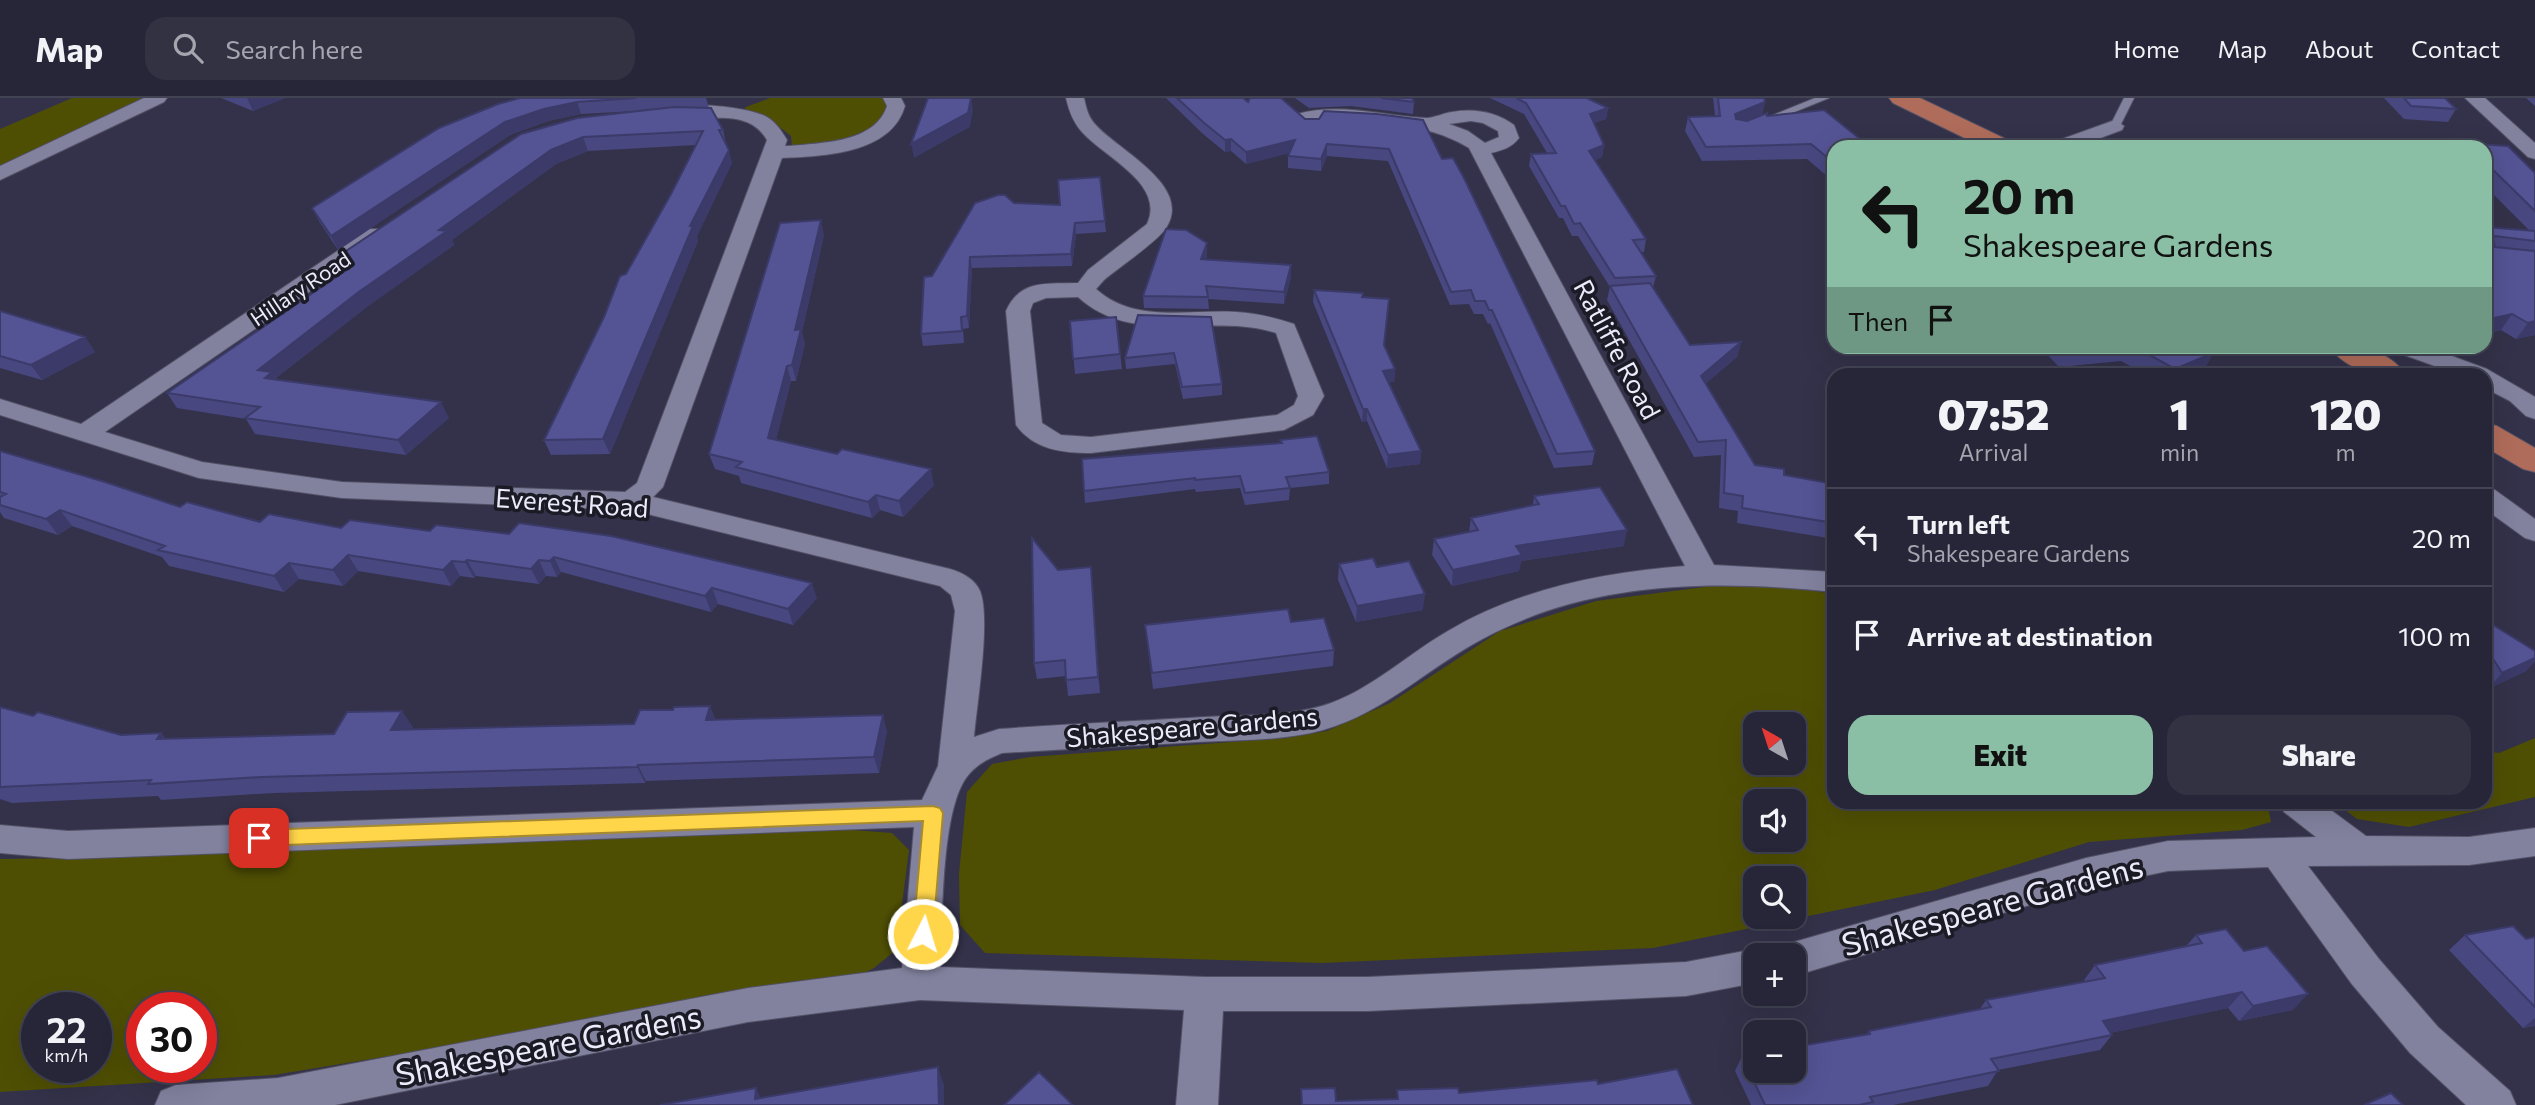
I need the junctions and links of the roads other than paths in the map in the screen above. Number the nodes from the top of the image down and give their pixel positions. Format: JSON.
{"nodes":[{"id":1,"x":158,"y":98,"type":"edge"},
{"id":2,"x":753,"y":98,"type":"edge"},
{"id":3,"x":892,"y":98,"type":"edge"},
{"id":4,"x":1075,"y":98,"type":"edge"},
{"id":5,"x":1824,"y":98,"type":"edge"},
{"id":6,"x":1901,"y":98,"type":"edge"},
{"id":7,"x":2129,"y":98,"type":"edge"},
{"id":8,"x":2474,"y":98,"type":"edge"},
{"id":9,"x":719,"y":112,"type":"junction"},
{"id":10,"x":646,"y":115,"type":"edge"},
{"id":11,"x":1302,"y":115,"type":"edge"},
{"id":12,"x":1431,"y":124,"type":"junction"},
{"id":13,"x":2115,"y":126,"type":"joint"},
{"id":14,"x":1750,"y":127,"type":"edge"},
{"id":15,"x":1988,"y":140,"type":"edge"},
{"id":16,"x":2077,"y":140,"type":"edge"},
{"id":17,"x":1482,"y":150,"type":"junction"},
{"id":18,"x":774,"y":153,"type":"junction"},
{"id":19,"x":2535,"y":153,"type":"edge"},
{"id":20,"x":0,"y":174,"type":"edge"},
{"id":21,"x":391,"y":225,"type":"edge"},
{"id":22,"x":1084,"y":290,"type":"junction"},
{"id":23,"x":2357,"y":354,"type":"edge"},
{"id":24,"x":2420,"y":354,"type":"edge"},
{"id":25,"x":2379,"y":368,"type":"edge"},
{"id":26,"x":2454,"y":368,"type":"edge"},
{"id":27,"x":2535,"y":379,"type":"edge"},
{"id":28,"x":2492,"y":381,"type":"edge"},
{"id":29,"x":2492,"y":384,"type":"edge"},
{"id":30,"x":0,"y":408,"type":"edge"},
{"id":31,"x":2535,"y":411,"type":"edge"},
{"id":32,"x":86,"y":433,"type":"junction"},
{"id":33,"x":2492,"y":437,"type":"edge"},
{"id":34,"x":2535,"y":462,"type":"edge"},
{"id":35,"x":631,"y":501,"type":"junction"},
{"id":36,"x":2492,"y":501,"type":"edge"},
{"id":37,"x":2535,"y":532,"type":"edge"},
{"id":38,"x":1704,"y":574,"type":"junction"},
{"id":39,"x":1827,"y":581,"type":"edge"},
{"id":40,"x":955,"y":766,"type":"junction"},
{"id":41,"x":2305,"y":809,"type":"edge"},
{"id":42,"x":933,"y":813,"type":"junction"},
{"id":43,"x":0,"y":839,"type":"edge"},
{"id":44,"x":2535,"y":842,"type":"edge"},
{"id":45,"x":2359,"y":850,"type":"junction"},
{"id":46,"x":2278,"y":854,"type":"junction"},
{"id":47,"x":1806,"y":955,"type":"edge"},
{"id":48,"x":1743,"y":968,"type":"edge"},
{"id":49,"x":920,"y":983,"type":"junction"},
{"id":50,"x":1205,"y":994,"type":"junction"},
{"id":51,"x":176,"y":1105,"type":"edge"},
{"id":52,"x":1197,"y":1105,"type":"edge"},
{"id":53,"x":2495,"y":1105,"type":"edge"}],
"edges":[{"from":1,"to":20,"type":"street"},
{"from":2,"to":9,"type":"street"},
{"from":3,"to":18,"type":"street"},
{"from":4,"to":22,"type":"street"},
{"from":5,"to":14,"type":"lane"},
{"from":6,"to":15,"type":"highway"},
{"from":7,"to":13,"type":"lane"},
{"from":8,"to":19,"type":"street"},
{"from":9,"to":10,"type":"street"},
{"from":9,"to":18,"type":"street"},
{"from":11,"to":12,"type":"street","name":"Ratliffe Road"},
{"from":12,"to":17,"type":"street","name":"Ratliffe Road"},
{"from":12,"to":17,"type":"street","name":"Ratliffe Road"},
{"from":13,"to":16,"type":"street"},
{"from":17,"to":38,"type":"street","name":"Ratliffe Road"},
{"from":18,"to":35,"type":"street"},
{"from":21,"to":32,"type":"street","name":"Hillary Road"},
{"from":22,"to":22,"type":"street"},
{"from":23,"to":25,"type":"highway"},
{"from":24,"to":26,"type":"street"},
{"from":27,"to":28,"type":"street"},
{"from":29,"to":31,"type":"street"},
{"from":30,"to":32,"type":"street","name":"Everest Road"},
{"from":32,"to":35,"type":"street","name":"Everest Road"},
{"from":33,"to":34,"type":"highway"},
{"from":35,"to":40,"type":"street","name":"Everest Road"},
{"from":36,"to":37,"type":"street"},
{"from":38,"to":39,"type":"street","name":"Shakespeare Gardens"},
{"from":38,"to":40,"type":"street","name":"Shakespeare Gardens"},
{"from":40,"to":42,"type":"street"},
{"from":41,"to":45,"type":"street"},
{"from":42,"to":43,"type":"street"},
{"from":42,"to":49,"type":"street"},
{"from":44,"to":45,"type":"street","name":"Shakespeare Gardens"},
{"from":45,"to":46,"type":"street","name":"Shakespeare Gardens"},
{"from":46,"to":47,"type":"street","name":"Shakespeare Gardens"},
{"from":46,"to":53,"type":"street"},
{"from":48,"to":50,"type":"street","name":"Shakespeare Gardens"},
{"from":49,"to":50,"type":"street","name":"Shakespeare Gardens"},
{"from":49,"to":51,"type":"street","name":"Shakespeare Gardens"},
{"from":50,"to":52,"type":"street"}]}
